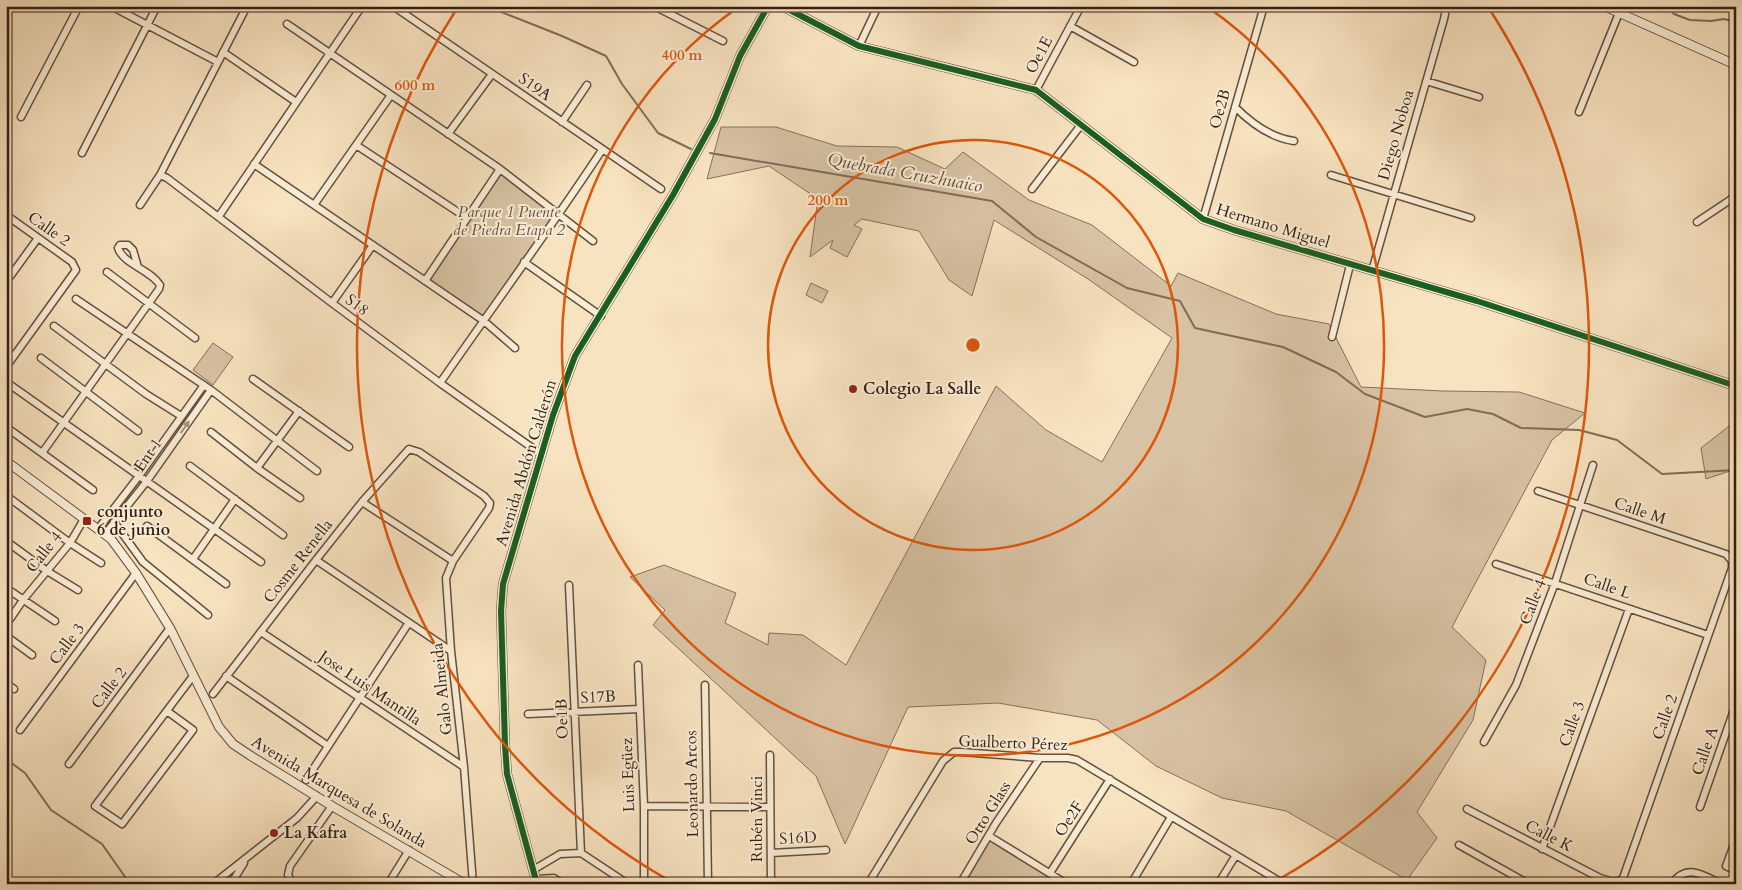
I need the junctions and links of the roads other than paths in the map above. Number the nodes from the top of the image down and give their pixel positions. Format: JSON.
{"nodes":[{"id":1,"x":79,"y":6,"type":"edge"},
{"id":2,"x":111,"y":6,"type":"edge"},
{"id":3,"x":157,"y":6,"type":"edge"},
{"id":4,"x":247,"y":6,"type":"edge"},
{"id":5,"x":362,"y":6,"type":"edge"},
{"id":6,"x":393,"y":6,"type":"edge"},
{"id":7,"x":654,"y":6,"type":"edge"},
{"id":8,"x":768,"y":6,"type":"edge"},
{"id":9,"x":782,"y":6,"type":"edge"},
{"id":10,"x":878,"y":6,"type":"edge"},
{"id":11,"x":1081,"y":6,"type":"edge"},
{"id":12,"x":1264,"y":6,"type":"edge"},
{"id":13,"x":1444,"y":6,"type":"edge"},
{"id":14,"x":1604,"y":6,"type":"edge"},
{"id":15,"x":1730,"y":6,"type":"edge"},
{"id":16,"x":1736,"y":9,"type":"edge"},
{"id":17,"x":1620,"y":13,"type":"junction"},
{"id":18,"x":287,"y":24,"type":"dead end"},
{"id":19,"x":147,"y":25,"type":"junction"},
{"id":20,"x":1070,"y":26,"type":"junction"},
{"id":21,"x":723,"y":41,"type":"dead end"},
{"id":22,"x":859,"y":46,"type":"junction"},
{"id":23,"x":223,"y":52,"type":"junction"},
{"id":24,"x":330,"y":54,"type":"junction"},
{"id":25,"x":218,"y":62,"type":"junction"},
{"id":26,"x":1134,"y":62,"type":"dead end"},
{"id":27,"x":1736,"y":65,"type":"edge"},
{"id":28,"x":492,"y":74,"type":"junction"},
{"id":29,"x":1426,"y":81,"type":"junction"},
{"id":30,"x":587,"y":85,"type":"dead end"},
{"id":31,"x":1036,"y":90,"type":"junction"},
{"id":32,"x":391,"y":95,"type":"junction"},
{"id":33,"x":1479,"y":97,"type":"dead end"},
{"id":34,"x":296,"y":102,"type":"junction"},
{"id":35,"x":1235,"y":107,"type":"junction"},
{"id":36,"x":1579,"y":112,"type":"dead end"},
{"id":37,"x":22,"y":117,"type":"dead end"},
{"id":38,"x":562,"y":122,"type":"junction"},
{"id":39,"x":1081,"y":125,"type":"junction"},
{"id":40,"x":448,"y":134,"type":"junction"},
{"id":41,"x":1294,"y":141,"type":"dead end"},
{"id":42,"x":356,"y":145,"type":"junction"},
{"id":43,"x":602,"y":150,"type":"junction"},
{"id":44,"x":82,"y":153,"type":"dead end"},
{"id":45,"x":254,"y":164,"type":"junction"},
{"id":46,"x":500,"y":169,"type":"junction"},
{"id":47,"x":160,"y":175,"type":"junction"},
{"id":48,"x":1331,"y":175,"type":"dead end"},
{"id":49,"x":661,"y":189,"type":"dead end"},
{"id":50,"x":1032,"y":189,"type":"dead end"},
{"id":51,"x":1393,"y":194,"type":"junction"},
{"id":52,"x":1736,"y":196,"type":"edge"},
{"id":53,"x":140,"y":205,"type":"dead end"},
{"id":54,"x":314,"y":205,"type":"junction"},
{"id":55,"x":560,"y":214,"type":"junction"},
{"id":56,"x":6,"y":215,"type":"edge"},
{"id":57,"x":218,"y":216,"type":"junction"},
{"id":58,"x":467,"y":218,"type":"junction"},
{"id":59,"x":1472,"y":218,"type":"dead end"},
{"id":60,"x":1203,"y":219,"type":"junction"},
{"id":61,"x":1697,"y":222,"type":"dead end"},
{"id":62,"x":38,"y":238,"type":"junction"},
{"id":63,"x":593,"y":241,"type":"dead end"},
{"id":64,"x":373,"y":245,"type":"junction"},
{"id":65,"x":524,"y":262,"type":"junction"},
{"id":66,"x":1350,"y":265,"type":"junction"},
{"id":67,"x":138,"y":267,"type":"dead end"},
{"id":68,"x":1372,"y":271,"type":"junction"},
{"id":69,"x":106,"y":272,"type":"dead end"},
{"id":70,"x":425,"y":281,"type":"junction"},
{"id":71,"x":6,"y":282,"type":"edge"},
{"id":72,"x":76,"y":299,"type":"dead end"},
{"id":73,"x":332,"y":303,"type":"junction"},
{"id":74,"x":148,"y":304,"type":"junction"},
{"id":75,"x":601,"y":316,"type":"junction"},
{"id":76,"x":484,"y":321,"type":"junction"},
{"id":77,"x":54,"y":326,"type":"dead end"},
{"id":78,"x":128,"y":334,"type":"junction"},
{"id":79,"x":1332,"y":337,"type":"dead end"},
{"id":80,"x":196,"y":338,"type":"dead end"},
{"id":81,"x":515,"y":348,"type":"dead end"},
{"id":82,"x":41,"y":358,"type":"dead end"},
{"id":83,"x":106,"y":364,"type":"junction"},
{"id":84,"x":6,"y":367,"type":"edge"},
{"id":85,"x":252,"y":379,"type":"dead end"},
{"id":86,"x":440,"y":383,"type":"junction"},
{"id":87,"x":9,"y":384,"type":"dead end"},
{"id":88,"x":204,"y":384,"type":"junction"},
{"id":89,"x":1736,"y":386,"type":"edge"},
{"id":90,"x":211,"y":390,"type":"junction"},
{"id":91,"x":86,"y":392,"type":"junction"},
{"id":92,"x":299,"y":411,"type":"junction"},
{"id":93,"x":181,"y":416,"type":"junction"},
{"id":94,"x":63,"y":423,"type":"junction"},
{"id":95,"x":6,"y":427,"type":"edge"},
{"id":96,"x":138,"y":431,"type":"dead end"},
{"id":97,"x":211,"y":432,"type":"dead end"},
{"id":98,"x":276,"y":440,"type":"junction"},
{"id":99,"x":348,"y":447,"type":"dead end"},
{"id":100,"x":42,"y":453,"type":"junction"},
{"id":101,"x":541,"y":454,"type":"junction"},
{"id":102,"x":6,"y":461,"type":"edge"},
{"id":103,"x":190,"y":466,"type":"dead end"},
{"id":104,"x":1593,"y":466,"type":"dead end"},
{"id":105,"x":257,"y":468,"type":"junction"},
{"id":106,"x":318,"y":471,"type":"dead end"},
{"id":107,"x":139,"y":476,"type":"junction"},
{"id":108,"x":147,"y":482,"type":"junction"},
{"id":109,"x":93,"y":490,"type":"dead end"},
{"id":110,"x":1538,"y":491,"type":"dead end"},
{"id":111,"x":8,"y":497,"type":"dead end"},
{"id":112,"x":300,"y":498,"type":"dead end"},
{"id":113,"x":235,"y":499,"type":"junction"},
{"id":114,"x":362,"y":502,"type":"junction"},
{"id":115,"x":490,"y":503,"type":"joint"},
{"id":116,"x":1580,"y":505,"type":"junction"},
{"id":117,"x":84,"y":519,"type":"junction"},
{"id":118,"x":114,"y":522,"type":"junction"},
{"id":119,"x":147,"y":526,"type":"dead end"},
{"id":120,"x":214,"y":529,"type":"junction"},
{"id":121,"x":101,"y":531,"type":"junction"},
{"id":122,"x":283,"y":535,"type":"dead end"},
{"id":123,"x":6,"y":541,"type":"edge"},
{"id":124,"x":70,"y":543,"type":"junction"},
{"id":125,"x":193,"y":559,"type":"junction"},
{"id":126,"x":316,"y":560,"type":"junction"},
{"id":127,"x":453,"y":561,"type":"junction"},
{"id":128,"x":1732,"y":561,"type":"joint"},
{"id":129,"x":101,"y":562,"type":"dead end"},
{"id":130,"x":261,"y":562,"type":"dead end"},
{"id":131,"x":1496,"y":564,"type":"dead end"},
{"id":132,"x":47,"y":571,"type":"junction"},
{"id":133,"x":136,"y":573,"type":"junction"},
{"id":134,"x":1555,"y":583,"type":"junction"},
{"id":135,"x":226,"y":584,"type":"dead end"},
{"id":136,"x":569,"y":585,"type":"dead end"},
{"id":137,"x":6,"y":588,"type":"edge"},
{"id":138,"x":78,"y":590,"type":"dead end"},
{"id":139,"x":23,"y":600,"type":"junction"},
{"id":140,"x":1629,"y":609,"type":"junction"},
{"id":141,"x":208,"y":615,"type":"dead end"},
{"id":142,"x":55,"y":621,"type":"dead end"},
{"id":143,"x":408,"y":624,"type":"junction"},
{"id":144,"x":6,"y":625,"type":"edge"},
{"id":145,"x":170,"y":628,"type":"junction"},
{"id":146,"x":261,"y":632,"type":"junction"},
{"id":147,"x":1708,"y":635,"type":"junction"},
{"id":148,"x":6,"y":636,"type":"edge"},
{"id":149,"x":451,"y":651,"type":"junction"},
{"id":150,"x":32,"y":655,"type":"dead end"},
{"id":151,"x":638,"y":665,"type":"dead end"},
{"id":152,"x":193,"y":676,"type":"junction"},
{"id":153,"x":226,"y":676,"type":"junction"},
{"id":154,"x":6,"y":683,"type":"edge"},
{"id":155,"x":705,"y":685,"type":"dead end"},
{"id":156,"x":14,"y":689,"type":"dead end"},
{"id":157,"x":213,"y":694,"type":"dead end"},
{"id":158,"x":360,"y":698,"type":"junction"},
{"id":159,"x":1736,"y":704,"type":"edge"},
{"id":160,"x":639,"y":709,"type":"junction"},
{"id":161,"x":167,"y":711,"type":"junction"},
{"id":162,"x":575,"y":712,"type":"junction"},
{"id":163,"x":528,"y":714,"type":"dead end"},
{"id":164,"x":20,"y":730,"type":"dead end"},
{"id":165,"x":1484,"y":742,"type":"dead end"},
{"id":166,"x":328,"y":746,"type":"junction"},
{"id":167,"x":770,"y":755,"type":"dead end"},
{"id":168,"x":1040,"y":758,"type":"junction"},
{"id":169,"x":69,"y":764,"type":"dead end"},
{"id":170,"x":464,"y":767,"type":"junction"},
{"id":171,"x":306,"y":780,"type":"dead end"},
{"id":172,"x":1110,"y":780,"type":"junction"},
{"id":173,"x":317,"y":796,"type":"junction"},
{"id":174,"x":332,"y":806,"type":"junction"},
{"id":175,"x":644,"y":806,"type":"junction"},
{"id":176,"x":706,"y":806,"type":"junction"},
{"id":177,"x":770,"y":807,"type":"junction"},
{"id":178,"x":1700,"y":807,"type":"dead end"},
{"id":179,"x":1467,"y":809,"type":"dead end"},
{"id":180,"x":1171,"y":817,"type":"junction"},
{"id":181,"x":989,"y":836,"type":"junction"},
{"id":182,"x":1736,"y":839,"type":"edge"},
{"id":183,"x":1459,"y":845,"type":"dead end"},
{"id":184,"x":1542,"y":849,"type":"junction"},
{"id":185,"x":409,"y":850,"type":"junction"},
{"id":186,"x":826,"y":850,"type":"dead end"},
{"id":187,"x":581,"y":853,"type":"junction"},
{"id":188,"x":771,"y":853,"type":"junction"},
{"id":189,"x":1236,"y":855,"type":"junction"},
{"id":190,"x":247,"y":858,"type":"junction"},
{"id":191,"x":533,"y":870,"type":"junction"},
{"id":192,"x":1736,"y":871,"type":"edge"},
{"id":193,"x":1050,"y":872,"type":"junction"},
{"id":194,"x":1600,"y":878,"type":"junction"},
{"id":195,"x":536,"y":881,"type":"edge"},
{"id":196,"x":1620,"y":881,"type":"joint"},
{"id":197,"x":213,"y":884,"type":"edge"},
{"id":198,"x":231,"y":884,"type":"edge"},
{"id":199,"x":293,"y":884,"type":"edge"},
{"id":200,"x":388,"y":884,"type":"edge"},
{"id":201,"x":466,"y":884,"type":"edge"},
{"id":202,"x":473,"y":884,"type":"edge"},
{"id":203,"x":563,"y":884,"type":"edge"},
{"id":204,"x":628,"y":884,"type":"edge"},
{"id":205,"x":644,"y":884,"type":"edge"},
{"id":206,"x":708,"y":884,"type":"edge"},
{"id":207,"x":771,"y":884,"type":"edge"},
{"id":208,"x":868,"y":884,"type":"edge"},
{"id":209,"x":960,"y":884,"type":"edge"},
{"id":210,"x":1067,"y":884,"type":"edge"},
{"id":211,"x":1131,"y":884,"type":"edge"},
{"id":212,"x":1218,"y":884,"type":"edge"},
{"id":213,"x":1284,"y":884,"type":"edge"},
{"id":214,"x":1529,"y":884,"type":"edge"},
{"id":215,"x":1596,"y":884,"type":"edge"},
{"id":216,"x":1672,"y":884,"type":"edge"},
{"id":217,"x":1721,"y":884,"type":"edge"}],
"edges":[{"from":1,"to":37,"type":"street"},
{"from":2,"to":19,"type":"street"},
{"from":3,"to":19,"type":"street"},
{"from":4,"to":23,"type":"street"},
{"from":5,"to":24,"type":"street"},
{"from":6,"to":28,"type":"street","name":"S19A"},
{"from":7,"to":21,"type":"street"},
{"from":8,"to":75,"type":"street","name":"Avenida Abdón Calderón"},
{"from":9,"to":22,"type":"street","name":"Hermano Miguel"},
{"from":10,"to":22,"type":"street"},
{"from":11,"to":20,"type":"street","name":"Oe1E"},
{"from":12,"to":35,"type":"street","name":"Oe2B"},
{"from":13,"to":29,"type":"street","name":"Diego Noboa"},
{"from":14,"to":17,"type":"street"},
{"from":15,"to":16,"type":"street"},
{"from":17,"to":27,"type":"street"},
{"from":17,"to":36,"type":"street"},
{"from":18,"to":24,"type":"street"},
{"from":19,"to":25,"type":"street"},
{"from":19,"to":44,"type":"street"},
{"from":20,"to":26,"type":"street"},
{"from":20,"to":31,"type":"street","name":"Oe1E"},
{"from":22,"to":31,"type":"street","name":"Hermano Miguel"},
{"from":23,"to":25,"type":"street"},
{"from":23,"to":34,"type":"street"},
{"from":24,"to":32,"type":"street"},
{"from":24,"to":34,"type":"street"},
{"from":25,"to":47,"type":"street"},
{"from":28,"to":38,"type":"street","name":"S19A"},
{"from":28,"to":40,"type":"street"},
{"from":29,"to":33,"type":"street"},
{"from":29,"to":51,"type":"street","name":"Diego Noboa"},
{"from":30,"to":38,"type":"street"},
{"from":31,"to":39,"type":"street","name":"Hermano Miguel"},
{"from":32,"to":40,"type":"street"},
{"from":32,"to":42,"type":"street"},
{"from":34,"to":45,"type":"street"},
{"from":35,"to":41,"type":"street"},
{"from":35,"to":60,"type":"street","name":"Oe2B"},
{"from":38,"to":43,"type":"street","name":"S19A"},
{"from":39,"to":50,"type":"street"},
{"from":39,"to":60,"type":"street","name":"Hermano Miguel"},
{"from":40,"to":46,"type":"street"},
{"from":42,"to":54,"type":"street"},
{"from":42,"to":58,"type":"street"},
{"from":43,"to":49,"type":"street","name":"S19A"},
{"from":43,"to":55,"type":"street"},
{"from":45,"to":54,"type":"street"},
{"from":45,"to":57,"type":"street"},
{"from":46,"to":55,"type":"street"},
{"from":46,"to":58,"type":"street"},
{"from":47,"to":53,"type":"street"},
{"from":47,"to":57,"type":"street","name":"S18"},
{"from":48,"to":51,"type":"street"},
{"from":51,"to":59,"type":"street"},
{"from":51,"to":68,"type":"street","name":"Diego Noboa"},
{"from":52,"to":61,"type":"street"},
{"from":54,"to":64,"type":"street"},
{"from":55,"to":63,"type":"street"},
{"from":55,"to":65,"type":"street"},
{"from":56,"to":62,"type":"street","name":"Calle 2"},
{"from":57,"to":73,"type":"street","name":"S18"},
{"from":58,"to":70,"type":"street"},
{"from":60,"to":66,"type":"street","name":"Hermano Miguel"},
{"from":62,"to":71,"type":"street"},
{"from":62,"to":84,"type":"street","name":"Calle 2"},
{"from":64,"to":70,"type":"street"},
{"from":64,"to":73,"type":"street"},
{"from":65,"to":75,"type":"street"},
{"from":65,"to":76,"type":"street"},
{"from":66,"to":68,"type":"street","name":"Hermano Miguel"},
{"from":66,"to":79,"type":"street"},
{"from":67,"to":74,"type":"street"},
{"from":68,"to":89,"type":"street","name":"Hermano Miguel"},
{"from":69,"to":74,"type":"street"},
{"from":70,"to":76,"type":"street"},
{"from":72,"to":78,"type":"street"},
{"from":73,"to":86,"type":"street","name":"S18"},
{"from":74,"to":78,"type":"street"},
{"from":74,"to":80,"type":"street"},
{"from":75,"to":101,"type":"street","name":"Avenida Abdón Calderón"},
{"from":76,"to":81,"type":"street"},
{"from":76,"to":86,"type":"street"},
{"from":77,"to":83,"type":"street"},
{"from":78,"to":83,"type":"street"},
{"from":78,"to":88,"type":"street"},
{"from":82,"to":91,"type":"street"},
{"from":83,"to":91,"type":"street"},
{"from":83,"to":93,"type":"street"},
{"from":85,"to":92,"type":"street"},
{"from":86,"to":101,"type":"street","name":"S18"},
{"from":87,"to":94,"type":"street"},
{"from":88,"to":90,"type":"street"},
{"from":88,"to":93,"type":"street","name":"Ent 1"},
{"from":90,"to":98,"type":"street"},
{"from":108,"to":90,"type":"street","name":"Ent 1","one_way":true},
{"from":91,"to":94,"type":"street"},
{"from":91,"to":96,"type":"street"},
{"from":92,"to":98,"type":"street"},
{"from":92,"to":99,"type":"street"},
{"from":93,"to":107,"type":"street","name":"Ent 1"},
{"from":94,"to":100,"type":"street"},
{"from":94,"to":107,"type":"street"},
{"from":95,"to":100,"type":"street"},
{"from":97,"to":105,"type":"street"},
{"from":98,"to":105,"type":"street"},
{"from":98,"to":106,"type":"street"},
{"from":100,"to":109,"type":"street"},
{"from":101,"to":191,"type":"street","name":"Avenida Abdón Calderón"},
{"from":102,"to":117,"type":"street","name":"Avenida Marquesa de Solanda"},
{"from":103,"to":113,"type":"street"},
{"from":104,"to":116,"type":"street","name":"Calle 4"},
{"from":105,"to":112,"type":"street"},
{"from":107,"to":108,"type":"street"},
{"from":107,"to":121,"type":"street","name":"Ent 1"},
{"from":108,"to":118,"type":"street","name":"Ent 1"},
{"from":108,"to":120,"type":"street"},
{"from":110,"to":116,"type":"street","name":"Calle M"},
{"from":111,"to":124,"type":"street"},
{"from":113,"to":120,"type":"street"},
{"from":113,"to":122,"type":"street"},
{"from":114,"to":115,"type":"street","name":"Cosme Renella"},
{"from":114,"to":126,"type":"street","name":"Cosme Renella"},
{"from":114,"to":127,"type":"street"},
{"from":115,"to":127,"type":"street","name":"Galo Almeida"},
{"from":116,"to":128,"type":"street","name":"Calle M"},
{"from":116,"to":134,"type":"street","name":"Calle 4"},
{"from":117,"to":121,"type":"street","name":"Avenida Marquesa de Solanda"},
{"from":117,"to":124,"type":"street","name":"Calle 4"},
{"from":118,"to":121,"type":"street","name":"Ent 1"},
{"from":118,"to":141,"type":"street"},
{"from":119,"to":125,"type":"street"},
{"from":120,"to":125,"type":"street"},
{"from":120,"to":130,"type":"street"},
{"from":121,"to":133,"type":"street","name":"Avenida Marquesa de Solanda"},
{"from":123,"to":132,"type":"street"},
{"from":124,"to":129,"type":"street"},
{"from":124,"to":132,"type":"street","name":"Calle 4"},
{"from":125,"to":135,"type":"street"},
{"from":126,"to":143,"type":"street"},
{"from":126,"to":146,"type":"street","name":"Cosme Renella"},
{"from":127,"to":149,"type":"street","name":"Galo Almeida"},
{"from":128,"to":147,"type":"street","name":"Calle 2"},
{"from":131,"to":134,"type":"street","name":"Calle L"},
{"from":132,"to":138,"type":"street"},
{"from":132,"to":139,"type":"street","name":"Calle 4"},
{"from":133,"to":145,"type":"street","name":"Avenida Marquesa de Solanda"},
{"from":133,"to":164,"type":"street","name":"Calle 3"},
{"from":134,"to":140,"type":"street","name":"Calle L"},
{"from":134,"to":165,"type":"street","name":"Calle 4"},
{"from":136,"to":162,"type":"street","name":"Oe1B"},
{"from":137,"to":139,"type":"street"},
{"from":139,"to":142,"type":"street"},
{"from":139,"to":144,"type":"street","name":"Calle 4"},
{"from":140,"to":147,"type":"street","name":"Calle L"},
{"from":140,"to":184,"type":"street","name":"Calle 3"},
{"from":143,"to":149,"type":"street"},
{"from":143,"to":158,"type":"street"},
{"from":145,"to":152,"type":"street","name":"Avenida Marquesa de Solanda"},
{"from":145,"to":169,"type":"street","name":"Calle 2"},
{"from":146,"to":153,"type":"street","name":"Cosme Renella"},
{"from":146,"to":158,"type":"street","name":"Jose Luis Mantilla"},
{"from":147,"to":196,"type":"street","name":"Calle 2"},
{"from":148,"to":150,"type":"street"},
{"from":149,"to":170,"type":"street","name":"Galo Almeida"},
{"from":151,"to":160,"type":"street","name":"Luis Egüez"},
{"from":152,"to":161,"type":"street"},
{"from":152,"to":173,"type":"street","name":"Avenida Marquesa de Solanda"},
{"from":153,"to":157,"type":"street","name":"Cosme Renella"},
{"from":153,"to":166,"type":"street"},
{"from":154,"to":156,"type":"street"},
{"from":155,"to":176,"type":"street","name":"Leonardo Arcos"},
{"from":158,"to":166,"type":"street"},
{"from":158,"to":170,"type":"street","name":"Jose Luis Mantilla"},
{"from":159,"to":178,"type":"street","name":"Calle A"},
{"from":160,"to":162,"type":"street","name":"S17B"},
{"from":160,"to":175,"type":"street","name":"Luis Egüez"},
{"from":161,"to":161,"type":"street"},
{"from":162,"to":163,"type":"street","name":"S17B"},
{"from":162,"to":187,"type":"street","name":"Oe1B"},
{"from":166,"to":171,"type":"street"},
{"from":167,"to":177,"type":"street","name":"Rubén Vinci"},
{"from":168,"to":172,"type":"street","name":"Gualberto Pérez"},
{"from":168,"to":181,"type":"street","name":"Otto Glass"},
{"from":168,"to":208,"type":"street","name":"Gualberto Pérez"},
{"from":170,"to":202,"type":"street","name":"Galo Almeida"},
{"from":172,"to":180,"type":"street","name":"Gualberto Pérez"},
{"from":172,"to":193,"type":"street","name":"Oe2F"},
{"from":173,"to":174,"type":"street","name":"Avenida Marquesa de Solanda"},
{"from":173,"to":190,"type":"street"},
{"from":174,"to":185,"type":"street","name":"Avenida Marquesa de Solanda"},
{"from":174,"to":199,"type":"street"},
{"from":175,"to":176,"type":"street"},
{"from":175,"to":205,"type":"street","name":"Luis Egüez"},
{"from":176,"to":177,"type":"street"},
{"from":176,"to":206,"type":"street","name":"Leonardo Arcos"},
{"from":177,"to":188,"type":"street","name":"Rubén Vinci"},
{"from":179,"to":184,"type":"street","name":"Calle K"},
{"from":180,"to":189,"type":"street","name":"Gualberto Pérez"},
{"from":180,"to":211,"type":"street"},
{"from":181,"to":193,"type":"street"},
{"from":181,"to":209,"type":"street","name":"Otto Glass"},
{"from":182,"to":192,"type":"street"},
{"from":183,"to":214,"type":"street"},
{"from":184,"to":194,"type":"street","name":"Calle K"},
{"from":185,"to":200,"type":"street"},
{"from":185,"to":201,"type":"street","name":"Avenida Marquesa de Solanda"},
{"from":186,"to":188,"type":"street","name":"S16D"},
{"from":187,"to":191,"type":"street"},
{"from":187,"to":204,"type":"street"},
{"from":188,"to":207,"type":"street","name":"Rubén Vinci"},
{"from":189,"to":212,"type":"street"},
{"from":189,"to":213,"type":"street","name":"Gualberto Pérez"},
{"from":190,"to":197,"type":"street"},
{"from":190,"to":198,"type":"street"},
{"from":191,"to":195,"type":"street","name":"Avenida Abdón Calderón"},
{"from":193,"to":210,"type":"street"},
{"from":194,"to":196,"type":"street","name":"Calle K"},
{"from":194,"to":215,"type":"street"},
{"from":195,"to":203,"type":"street"},
{"from":216,"to":217,"type":"street"}]}
